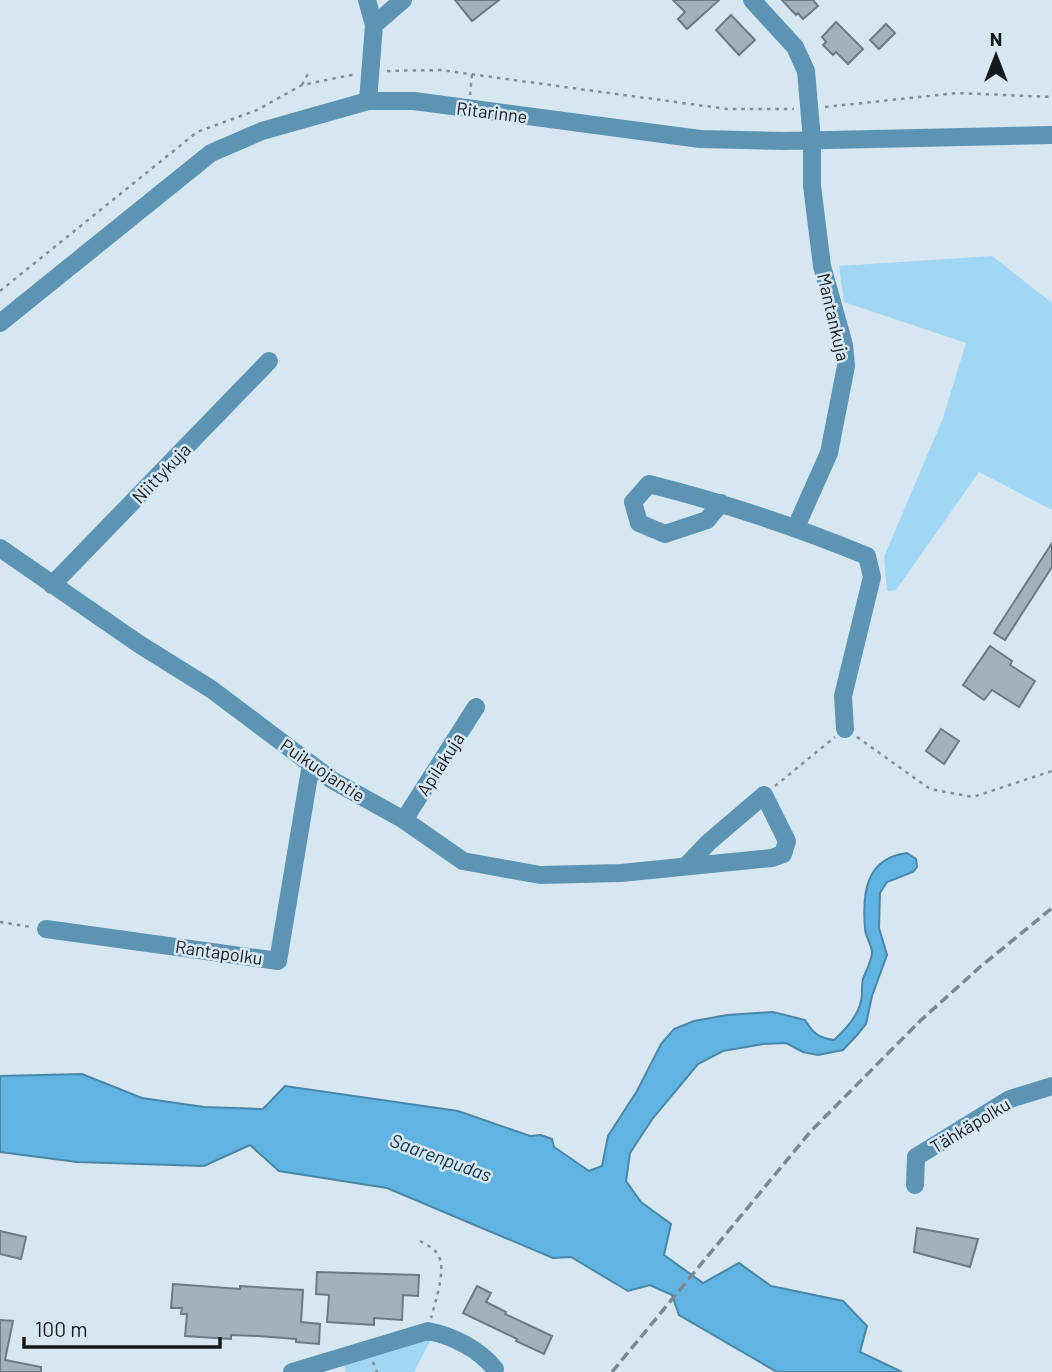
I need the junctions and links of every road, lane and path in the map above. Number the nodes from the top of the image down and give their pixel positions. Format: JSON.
{"nodes":[{"id":1,"x":367,"y":0,"type":"edge"},
{"id":2,"x":403,"y":0,"type":"edge"},
{"id":3,"x":752,"y":0,"type":"edge"},
{"id":4,"x":373,"y":25,"type":"junction"},
{"id":5,"x":310,"y":70,"type":"dead end"},
{"id":6,"x":370,"y":71,"type":"junction"},
{"id":7,"x":472,"y":74,"type":"junction"},
{"id":8,"x":302,"y":85,"type":"dead end"},
{"id":9,"x":1052,"y":97,"type":"edge"},
{"id":10,"x":368,"y":101,"type":"junction"},
{"id":11,"x":468,"y":108,"type":"junction"},
{"id":12,"x":809,"y":109,"type":"junction"},
{"id":13,"x":1052,"y":135,"type":"edge"},
{"id":14,"x":812,"y":140,"type":"junction"},
{"id":15,"x":0,"y":323,"type":"edge"},
{"id":16,"x":269,"y":361,"type":"dead end"},
{"id":17,"x":721,"y":502,"type":"dead end"},
{"id":18,"x":796,"y":527,"type":"junction"},
{"id":19,"x":0,"y":548,"type":"edge"},
{"id":20,"x":52,"y":585,"type":"junction"},
{"id":21,"x":476,"y":707,"type":"dead end"},
{"id":22,"x":845,"y":729,"type":"junction"},
{"id":23,"x":311,"y":764,"type":"junction"},
{"id":24,"x":1052,"y":771,"type":"edge"},
{"id":25,"x":764,"y":795,"type":"junction"},
{"id":26,"x":404,"y":820,"type":"junction"},
{"id":27,"x":686,"y":866,"type":"junction"},
{"id":28,"x":0,"y":922,"type":"edge"},
{"id":29,"x":46,"y":929,"type":"joint"},
{"id":30,"x":1052,"y":1086,"type":"edge"},
{"id":31,"x":915,"y":1185,"type":"dead end"},
{"id":32,"x":420,"y":1241,"type":"dead end"},
{"id":33,"x":428,"y":1331,"type":"junction"},
{"id":34,"x":495,"y":1369,"type":"dead end"},
{"id":35,"x":292,"y":1372,"type":"edge"}],
"edges":[{"from":1,"to":4,"type":"street"},
{"from":2,"to":4,"type":"street"},
{"from":3,"to":12,"type":"street","name":"Mantankuja"},
{"from":4,"to":6,"type":"street"},
{"from":5,"to":8,"type":"path"},
{"from":6,"to":7,"type":"path"},
{"from":6,"to":10,"type":"street"},
{"from":7,"to":11,"type":"path"},
{"from":7,"to":12,"type":"path"},
{"from":9,"to":12,"type":"path"},
{"from":10,"to":11,"type":"street","name":"Ritarinne"},
{"from":10,"to":15,"type":"street","name":"Ritarinne"},
{"from":11,"to":14,"type":"street","name":"Ritarinne"},
{"from":12,"to":14,"type":"street","name":"Mantankuja"},
{"from":13,"to":14,"type":"street","name":"Ritarinne"},
{"from":14,"to":18,"type":"street","name":"Mantankuja"},
{"from":16,"to":20,"type":"street","name":"Niittykuja"},
{"from":17,"to":18,"type":"street"},
{"from":18,"to":22,"type":"street"},
{"from":19,"to":20,"type":"street","name":"Puikuojantie"},
{"from":20,"to":23,"type":"street","name":"Puikuojantie"},
{"from":21,"to":26,"type":"street","name":"Apilakuja"},
{"from":22,"to":24,"type":"path"},
{"from":22,"to":25,"type":"path"},
{"from":23,"to":26,"type":"street","name":"Puikuojantie"},
{"from":23,"to":29,"type":"street","name":"Rantapolku"},
{"from":25,"to":27,"type":"street"},
{"from":25,"to":27,"type":"street","name":"Puikuojantie"},
{"from":26,"to":27,"type":"street","name":"Puikuojantie"},
{"from":28,"to":29,"type":"path"},
{"from":30,"to":31,"type":"street","name":"Tähkäpolku"},
{"from":32,"to":33,"type":"path"},
{"from":33,"to":34,"type":"street"},
{"from":33,"to":35,"type":"street"}]}
